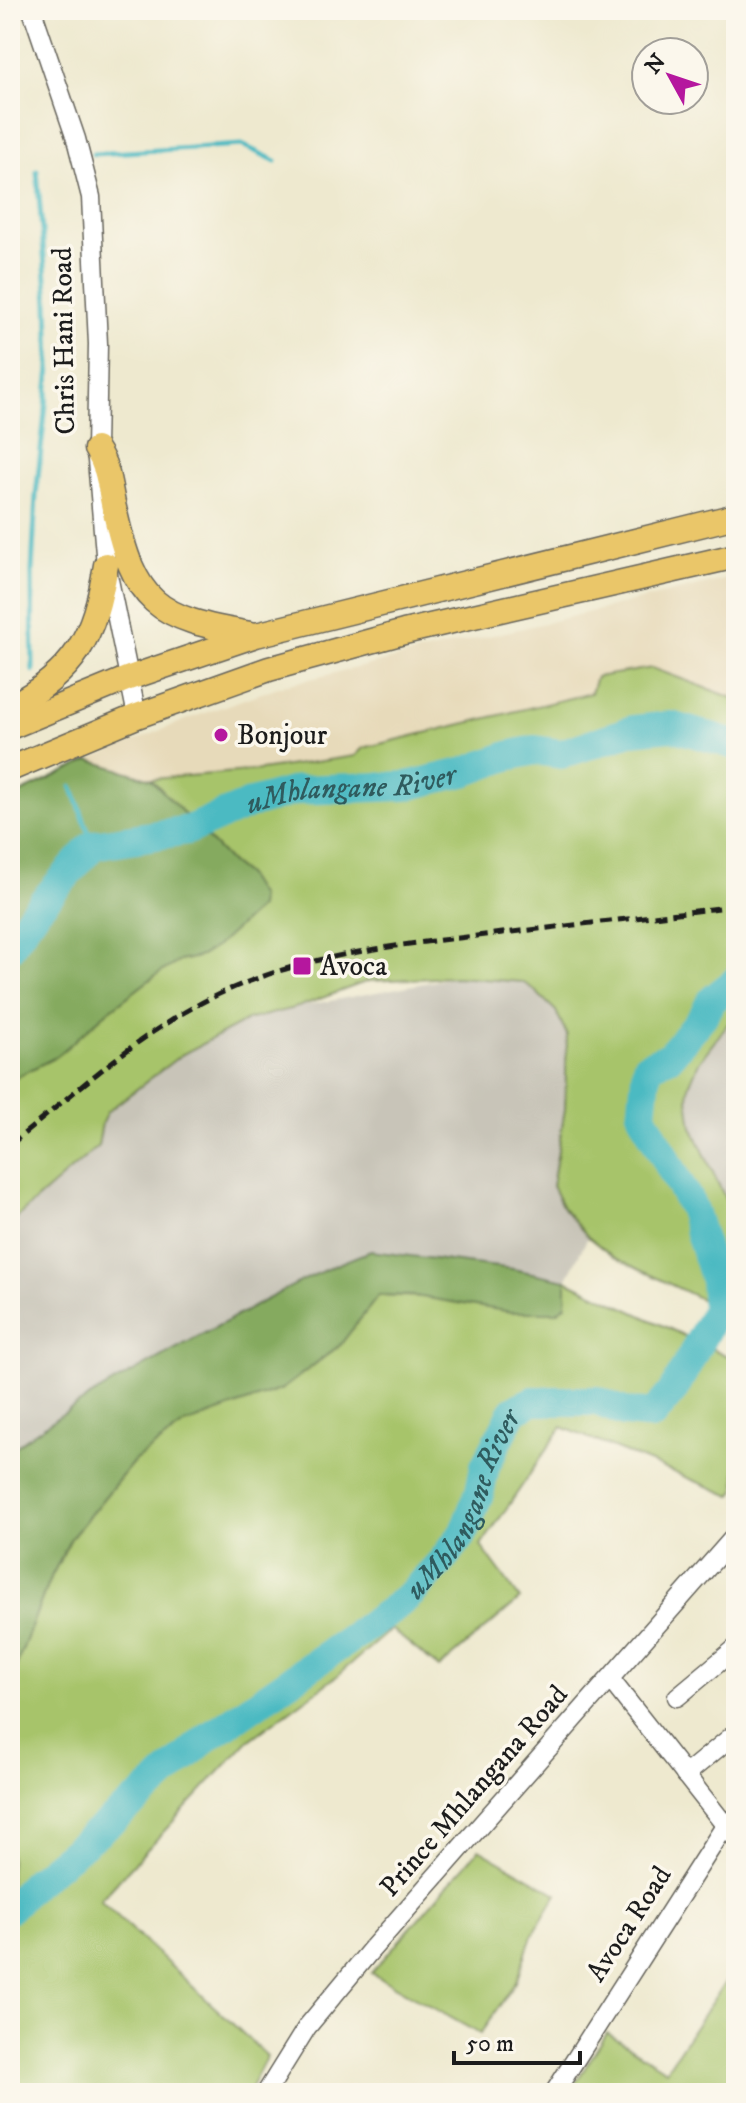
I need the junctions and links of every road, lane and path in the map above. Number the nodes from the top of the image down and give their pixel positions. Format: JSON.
{"nodes":[{"id":1,"x":32,"y":10,"type":"edge"},
{"id":2,"x":96,"y":449,"type":"junction"},
{"id":3,"x":736,"y":516,"type":"edge"},
{"id":4,"x":736,"y":556,"type":"edge"},
{"id":5,"x":106,"y":565,"type":"junction"},
{"id":6,"x":256,"y":635,"type":"junction"},
{"id":7,"x":129,"y":678,"type":"junction"},
{"id":8,"x":10,"y":707,"type":"edge"},
{"id":9,"x":137,"y":716,"type":"junction"},
{"id":10,"x":10,"y":727,"type":"edge"},
{"id":11,"x":10,"y":769,"type":"edge"},
{"id":12,"x":736,"y":1535,"type":"edge"},
{"id":13,"x":736,"y":1648,"type":"edge"},
{"id":14,"x":610,"y":1679,"type":"junction"},
{"id":15,"x":677,"y":1697,"type":"dead end"},
{"id":16,"x":736,"y":1733,"type":"edge"},
{"id":17,"x":685,"y":1775,"type":"junction"},
{"id":18,"x":732,"y":1827,"type":"edge"},
{"id":19,"x":266,"y":2093,"type":"edge"},
{"id":20,"x":554,"y":2093,"type":"edge"}],
"edges":[{"from":1,"to":2,"type":"street","name":"Chris Hani Road"},
{"from":2,"to":5,"type":"street","name":"Chris Hani Road"},
{"from":2,"to":6,"type":"main road"},
{"from":3,"to":6,"type":"main road"},
{"from":4,"to":9,"type":"main road"},
{"from":5,"to":7,"type":"street","name":"Chris Hani Road"},
{"from":5,"to":8,"type":"main road"},
{"from":6,"to":7,"type":"main road"},
{"from":7,"to":9,"type":"street","name":"Chris Hani Road"},
{"from":7,"to":10,"type":"main road"},
{"from":9,"to":11,"type":"main road"},
{"from":12,"to":14,"type":"street","name":"Prince Mhlangana Road"},
{"from":13,"to":15,"type":"street"},
{"from":14,"to":17,"type":"street","name":"Avoca Road"},
{"from":14,"to":19,"type":"street","name":"Prince Mhlangana Road"},
{"from":16,"to":17,"type":"street"},
{"from":17,"to":18,"type":"street","name":"Avoca Road"},
{"from":18,"to":20,"type":"street","name":"Avoca Road"}]}
